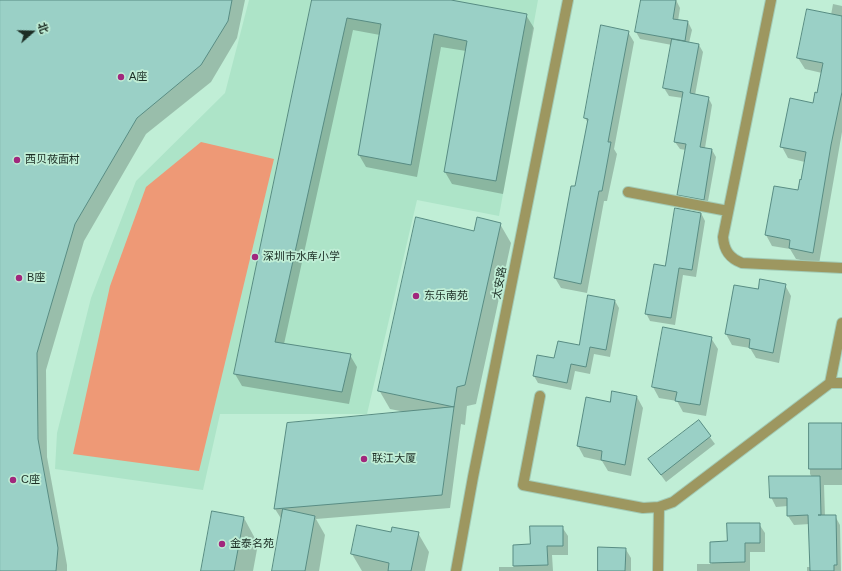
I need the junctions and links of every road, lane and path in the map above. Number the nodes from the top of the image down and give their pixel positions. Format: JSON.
{"nodes":[{"id":1,"x":568,"y":0,"type":"edge"},
{"id":2,"x":771,"y":0,"type":"edge"},
{"id":3,"x":628,"y":192,"type":"dead end"},
{"id":4,"x":728,"y":211,"type":"junction"},
{"id":5,"x":842,"y":268,"type":"edge"},
{"id":6,"x":842,"y":324,"type":"edge"},
{"id":7,"x":830,"y":383,"type":"junction"},
{"id":8,"x":842,"y":383,"type":"edge"},
{"id":9,"x":540,"y":396,"type":"dead end"},
{"id":10,"x":659,"y":508,"type":"junction"},
{"id":11,"x":456,"y":571,"type":"edge"},
{"id":12,"x":658,"y":571,"type":"edge"}],
"edges":[{"from":1,"to":11,"type":"street","name":"太安路"},
{"from":2,"to":4,"type":"street"},
{"from":3,"to":4,"type":"street"},
{"from":4,"to":5,"type":"street"},
{"from":6,"to":7,"type":"street"},
{"from":7,"to":8,"type":"street"},
{"from":7,"to":10,"type":"street"},
{"from":9,"to":10,"type":"street"},
{"from":10,"to":12,"type":"street"}]}
